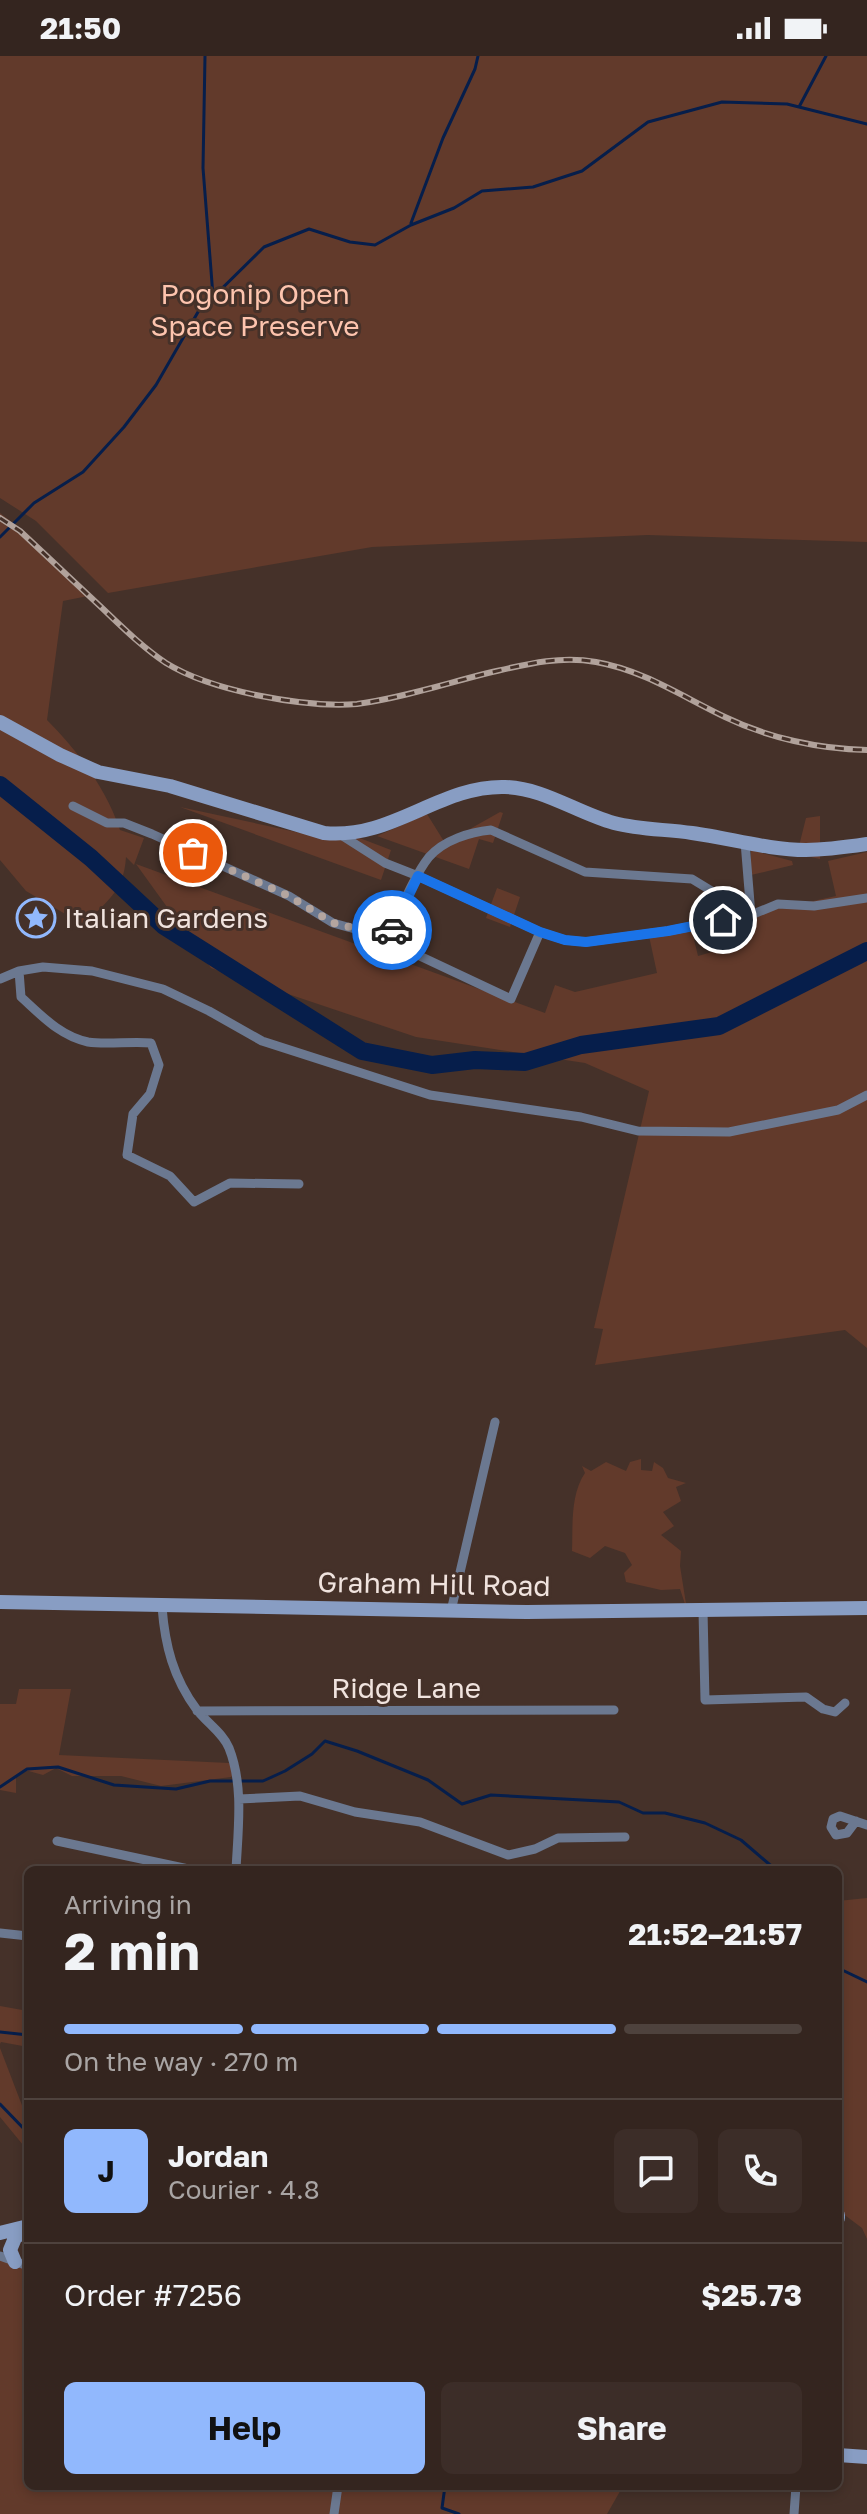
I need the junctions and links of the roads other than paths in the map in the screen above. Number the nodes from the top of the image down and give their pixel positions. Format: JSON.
{"nodes":[{"id":1,"x":0,"y":722,"type":"edge"},
{"id":2,"x":73,"y":806,"type":"dead end"},
{"id":3,"x":341,"y":835,"type":"junction"},
{"id":4,"x":745,"y":842,"type":"junction"},
{"id":5,"x":867,"y":844,"type":"edge"},
{"id":6,"x":418,"y":876,"type":"junction"},
{"id":7,"x":867,"y":898,"type":"edge"},
{"id":8,"x":751,"y":915,"type":"junction"},
{"id":9,"x":540,"y":932,"type":"junction"},
{"id":10,"x":386,"y":940,"type":"junction"},
{"id":11,"x":19,"y":971,"type":"junction"},
{"id":12,"x":0,"y":979,"type":"edge"},
{"id":13,"x":867,"y":1095,"type":"edge"},
{"id":14,"x":299,"y":1184,"type":"dead end"},
{"id":15,"x":495,"y":1422,"type":"dead end"},
{"id":16,"x":0,"y":1602,"type":"edge"},
{"id":17,"x":162,"y":1607,"type":"junction"},
{"id":18,"x":867,"y":1608,"type":"edge"},
{"id":19,"x":451,"y":1611,"type":"junction"},
{"id":20,"x":703,"y":1611,"type":"junction"},
{"id":21,"x":845,"y":1703,"type":"dead end"},
{"id":22,"x":614,"y":1710,"type":"dead end"},
{"id":23,"x":197,"y":1711,"type":"junction"},
{"id":24,"x":239,"y":1794,"type":"junction"},
{"id":25,"x":856,"y":1821,"type":"dead end"},
{"id":26,"x":867,"y":1825,"type":"edge"},
{"id":27,"x":625,"y":1837,"type":"dead end"},
{"id":28,"x":57,"y":1841,"type":"dead end"},
{"id":29,"x":174,"y":1866,"type":"edge"},
{"id":30,"x":236,"y":1866,"type":"edge"},
{"id":31,"x":0,"y":1933,"type":"edge"},
{"id":32,"x":24,"y":1936,"type":"edge"},
{"id":33,"x":24,"y":2228,"type":"edge"},
{"id":34,"x":24,"y":2230,"type":"edge"},
{"id":35,"x":0,"y":2236,"type":"edge"},
{"id":36,"x":0,"y":2256,"type":"edge"},
{"id":37,"x":21,"y":2264,"type":"edge"},
{"id":38,"x":842,"y":2455,"type":"edge"},
{"id":39,"x":867,"y":2457,"type":"edge"},
{"id":40,"x":337,"y":2490,"type":"edge"},
{"id":41,"x":796,"y":2490,"type":"edge"},
{"id":42,"x":334,"y":2514,"type":"edge"},
{"id":43,"x":794,"y":2514,"type":"edge"}],
"edges":[{"from":1,"to":3,"type":"main road"},
{"from":2,"to":10,"type":"street"},
{"from":3,"to":4,"type":"main road"},
{"from":3,"to":6,"type":"street"},
{"from":4,"to":5,"type":"main road"},
{"from":4,"to":8,"type":"street"},
{"from":6,"to":8,"type":"street"},
{"from":6,"to":9,"type":"street"},
{"from":6,"to":10,"type":"street"},
{"from":7,"to":8,"type":"street"},
{"from":8,"to":9,"type":"street"},
{"from":9,"to":10,"type":"street"},
{"from":11,"to":12,"type":"street"},
{"from":11,"to":13,"type":"street"},
{"from":11,"to":14,"type":"street"},
{"from":15,"to":19,"type":"street"},
{"from":16,"to":17,"type":"main road","name":"Graham Hill Road"},
{"from":17,"to":19,"type":"main road","name":"Graham Hill Road"},
{"from":17,"to":23,"type":"street"},
{"from":18,"to":20,"type":"main road","name":"Graham Hill Road"},
{"from":19,"to":20,"type":"main road","name":"Graham Hill Road"},
{"from":20,"to":21,"type":"street"},
{"from":22,"to":23,"type":"street","name":"Ridge Lane"},
{"from":23,"to":24,"type":"street"},
{"from":24,"to":27,"type":"street"},
{"from":24,"to":30,"type":"street"},
{"from":25,"to":26,"type":"street"},
{"from":28,"to":29,"type":"street"},
{"from":31,"to":32,"type":"street"},
{"from":33,"to":35,"type":"main road"},
{"from":34,"to":37,"type":"main road"},
{"from":36,"to":37,"type":"street"},
{"from":38,"to":39,"type":"main road"},
{"from":40,"to":42,"type":"street"},
{"from":41,"to":43,"type":"street"}]}
